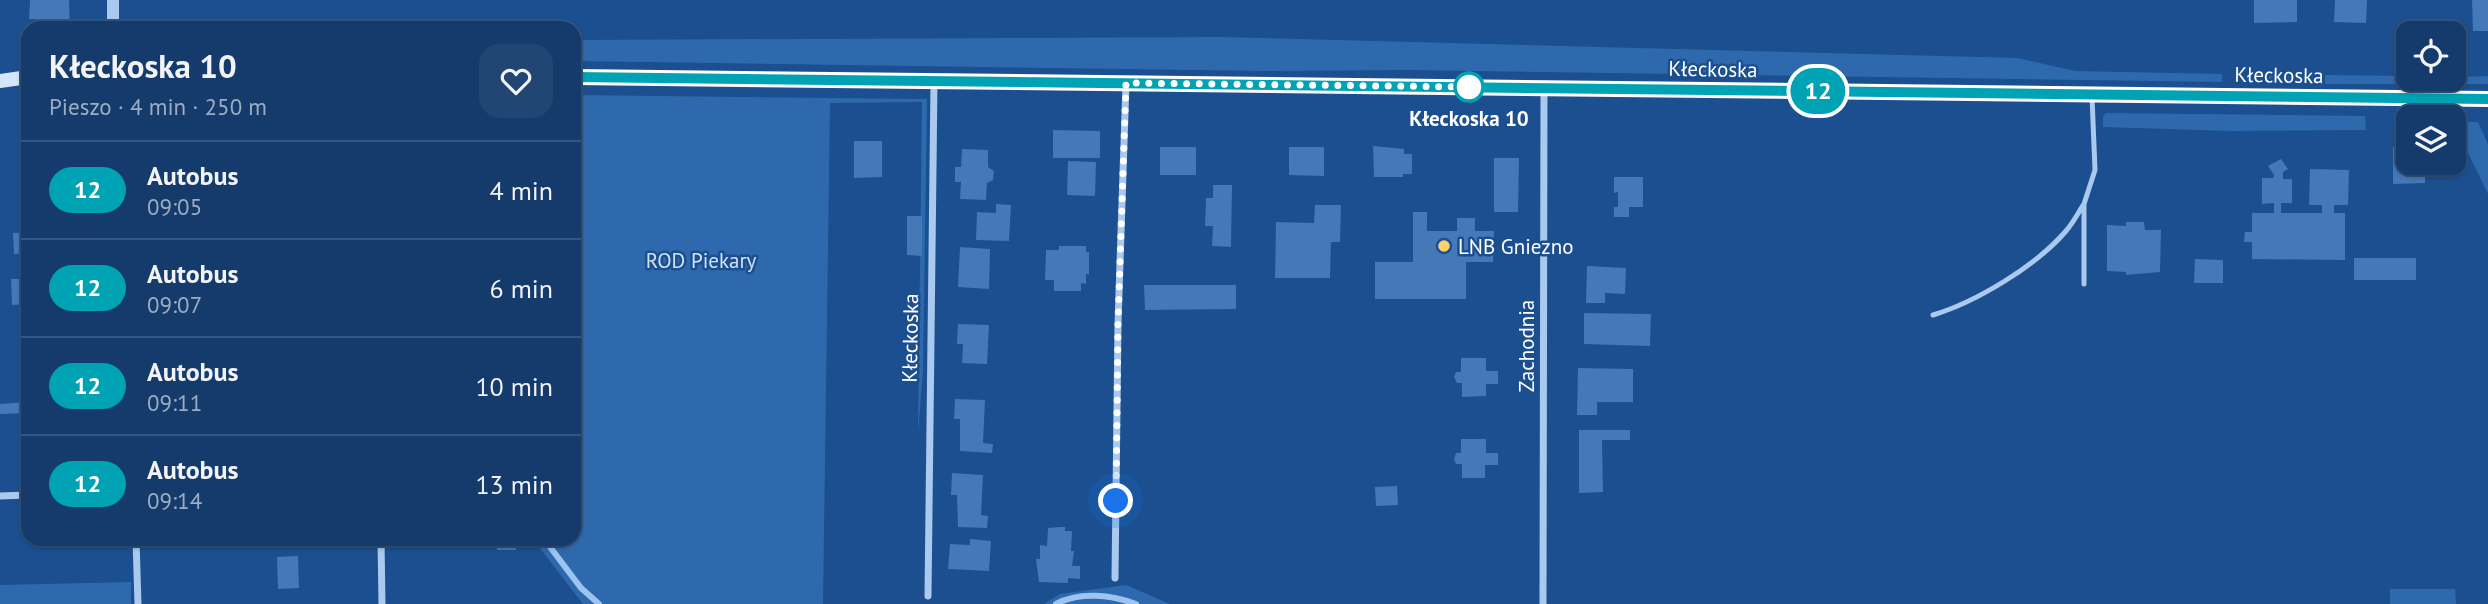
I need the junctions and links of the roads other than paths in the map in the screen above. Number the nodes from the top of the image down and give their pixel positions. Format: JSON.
{"nodes":[{"id":1,"x":113,"y":0,"type":"edge"},
{"id":2,"x":113,"y":21,"type":"edge"},
{"id":3,"x":21,"y":77,"type":"edge"},
{"id":4,"x":581,"y":77,"type":"edge"},
{"id":5,"x":0,"y":81,"type":"edge"},
{"id":6,"x":934,"y":81,"type":"junction"},
{"id":7,"x":1126,"y":83,"type":"junction"},
{"id":8,"x":1544,"y":88,"type":"junction"},
{"id":9,"x":2092,"y":94,"type":"junction"},
{"id":10,"x":2488,"y":99,"type":"edge"},
{"id":11,"x":2084,"y":204,"type":"junction"},
{"id":12,"x":2084,"y":284,"type":"dead end"},
{"id":13,"x":1933,"y":315,"type":"dead end"},
{"id":14,"x":21,"y":495,"type":"edge"},
{"id":15,"x":0,"y":496,"type":"edge"},
{"id":16,"x":136,"y":546,"type":"edge"},
{"id":17,"x":381,"y":546,"type":"edge"},
{"id":18,"x":1115,"y":578,"type":"dead end"},
{"id":19,"x":928,"y":596,"type":"dead end"},
{"id":20,"x":138,"y":604,"type":"edge"},
{"id":21,"x":382,"y":604,"type":"edge"},
{"id":22,"x":1543,"y":604,"type":"edge"}],
"edges":[{"from":1,"to":2,"type":"street"},
{"from":3,"to":5,"type":"main road"},
{"from":4,"to":6,"type":"main road","name":"Kłeckoska"},
{"from":6,"to":7,"type":"main road","name":"Kłeckoska"},
{"from":6,"to":19,"type":"street","name":"Kłeckoska"},
{"from":7,"to":8,"type":"main road","name":"Kłeckoska"},
{"from":7,"to":18,"type":"street"},
{"from":8,"to":9,"type":"main road","name":"Kłeckoska"},
{"from":8,"to":22,"type":"street","name":"Zachodnia"},
{"from":9,"to":10,"type":"main road","name":"Kłeckoska"},
{"from":9,"to":11,"type":"lane"},
{"from":11,"to":12,"type":"lane"},
{"from":11,"to":13,"type":"lane"},
{"from":14,"to":15,"type":"street"},
{"from":16,"to":20,"type":"street"},
{"from":17,"to":21,"type":"street"}]}
